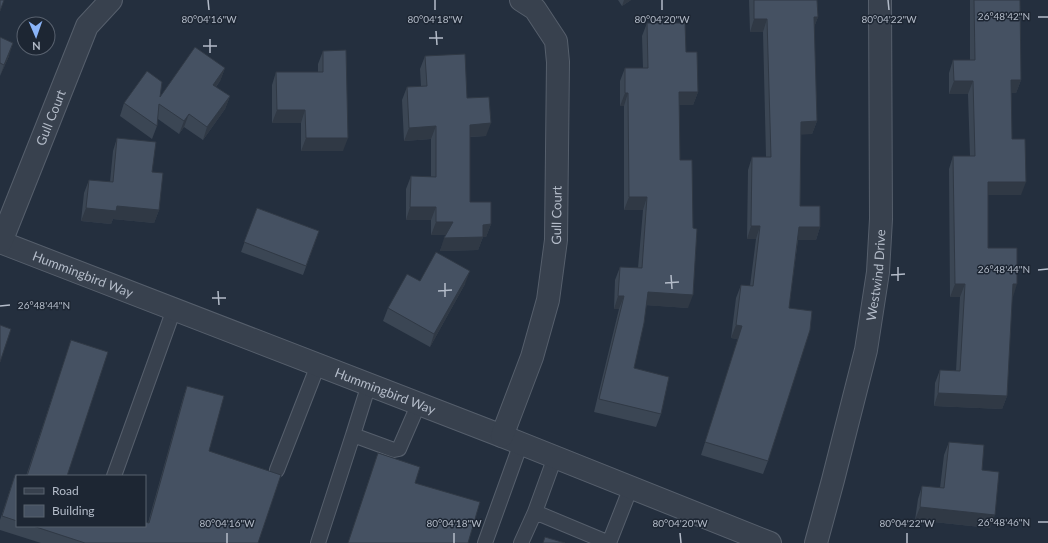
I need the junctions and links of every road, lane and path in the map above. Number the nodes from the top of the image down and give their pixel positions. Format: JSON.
{"nodes":[{"id":1,"x":111,"y":0,"type":"edge"},
{"id":2,"x":521,"y":0,"type":"edge"},
{"id":3,"x":880,"y":0,"type":"edge"},
{"id":4,"x":0,"y":243,"type":"edge"},
{"id":5,"x":174,"y":309,"type":"junction"},
{"id":6,"x":318,"y":365,"type":"junction"},
{"id":7,"x":369,"y":384,"type":"junction"},
{"id":8,"x":419,"y":403,"type":"junction"},
{"id":9,"x":353,"y":435,"type":"junction"},
{"id":10,"x":512,"y":439,"type":"junction"},
{"id":11,"x":555,"y":457,"type":"junction"},
{"id":12,"x":277,"y":470,"type":"dead end"},
{"id":13,"x":114,"y":475,"type":"edge"},
{"id":14,"x":631,"y":487,"type":"junction"},
{"id":15,"x":535,"y":512,"type":"junction"},
{"id":16,"x":747,"y":539,"type":"edge"},
{"id":17,"x":318,"y":543,"type":"edge"},
{"id":18,"x":484,"y":543,"type":"edge"},
{"id":19,"x":521,"y":543,"type":"edge"},
{"id":20,"x":609,"y":543,"type":"edge"},
{"id":21,"x":770,"y":543,"type":"edge"},
{"id":22,"x":816,"y":543,"type":"edge"}],
"edges":[{"from":1,"to":4,"type":"street","name":"Gull Court"},
{"from":2,"to":10,"type":"street","name":"Gull Court"},
{"from":3,"to":22,"type":"street","name":"Westwind Drive"},
{"from":4,"to":5,"type":"street","name":"Hummingbird Way"},
{"from":5,"to":6,"type":"street","name":"Hummingbird Way"},
{"from":5,"to":13,"type":"lane"},
{"from":6,"to":7,"type":"street","name":"Hummingbird Way"},
{"from":6,"to":12,"type":"lane"},
{"from":7,"to":8,"type":"street","name":"Hummingbird Way"},
{"from":7,"to":9,"type":"lane"},
{"from":8,"to":9,"type":"lane"},
{"from":8,"to":10,"type":"street","name":"Hummingbird Way"},
{"from":9,"to":17,"type":"lane"},
{"from":10,"to":11,"type":"street","name":"Hummingbird Way"},
{"from":10,"to":18,"type":"lane"},
{"from":11,"to":14,"type":"street","name":"Hummingbird Way"},
{"from":11,"to":15,"type":"lane"},
{"from":14,"to":16,"type":"street","name":"Hummingbird Way"},
{"from":14,"to":20,"type":"lane"},
{"from":15,"to":19,"type":"lane"},
{"from":15,"to":20,"type":"lane"},
{"from":16,"to":21,"type":"street","name":"Hummingbird Way"}]}
